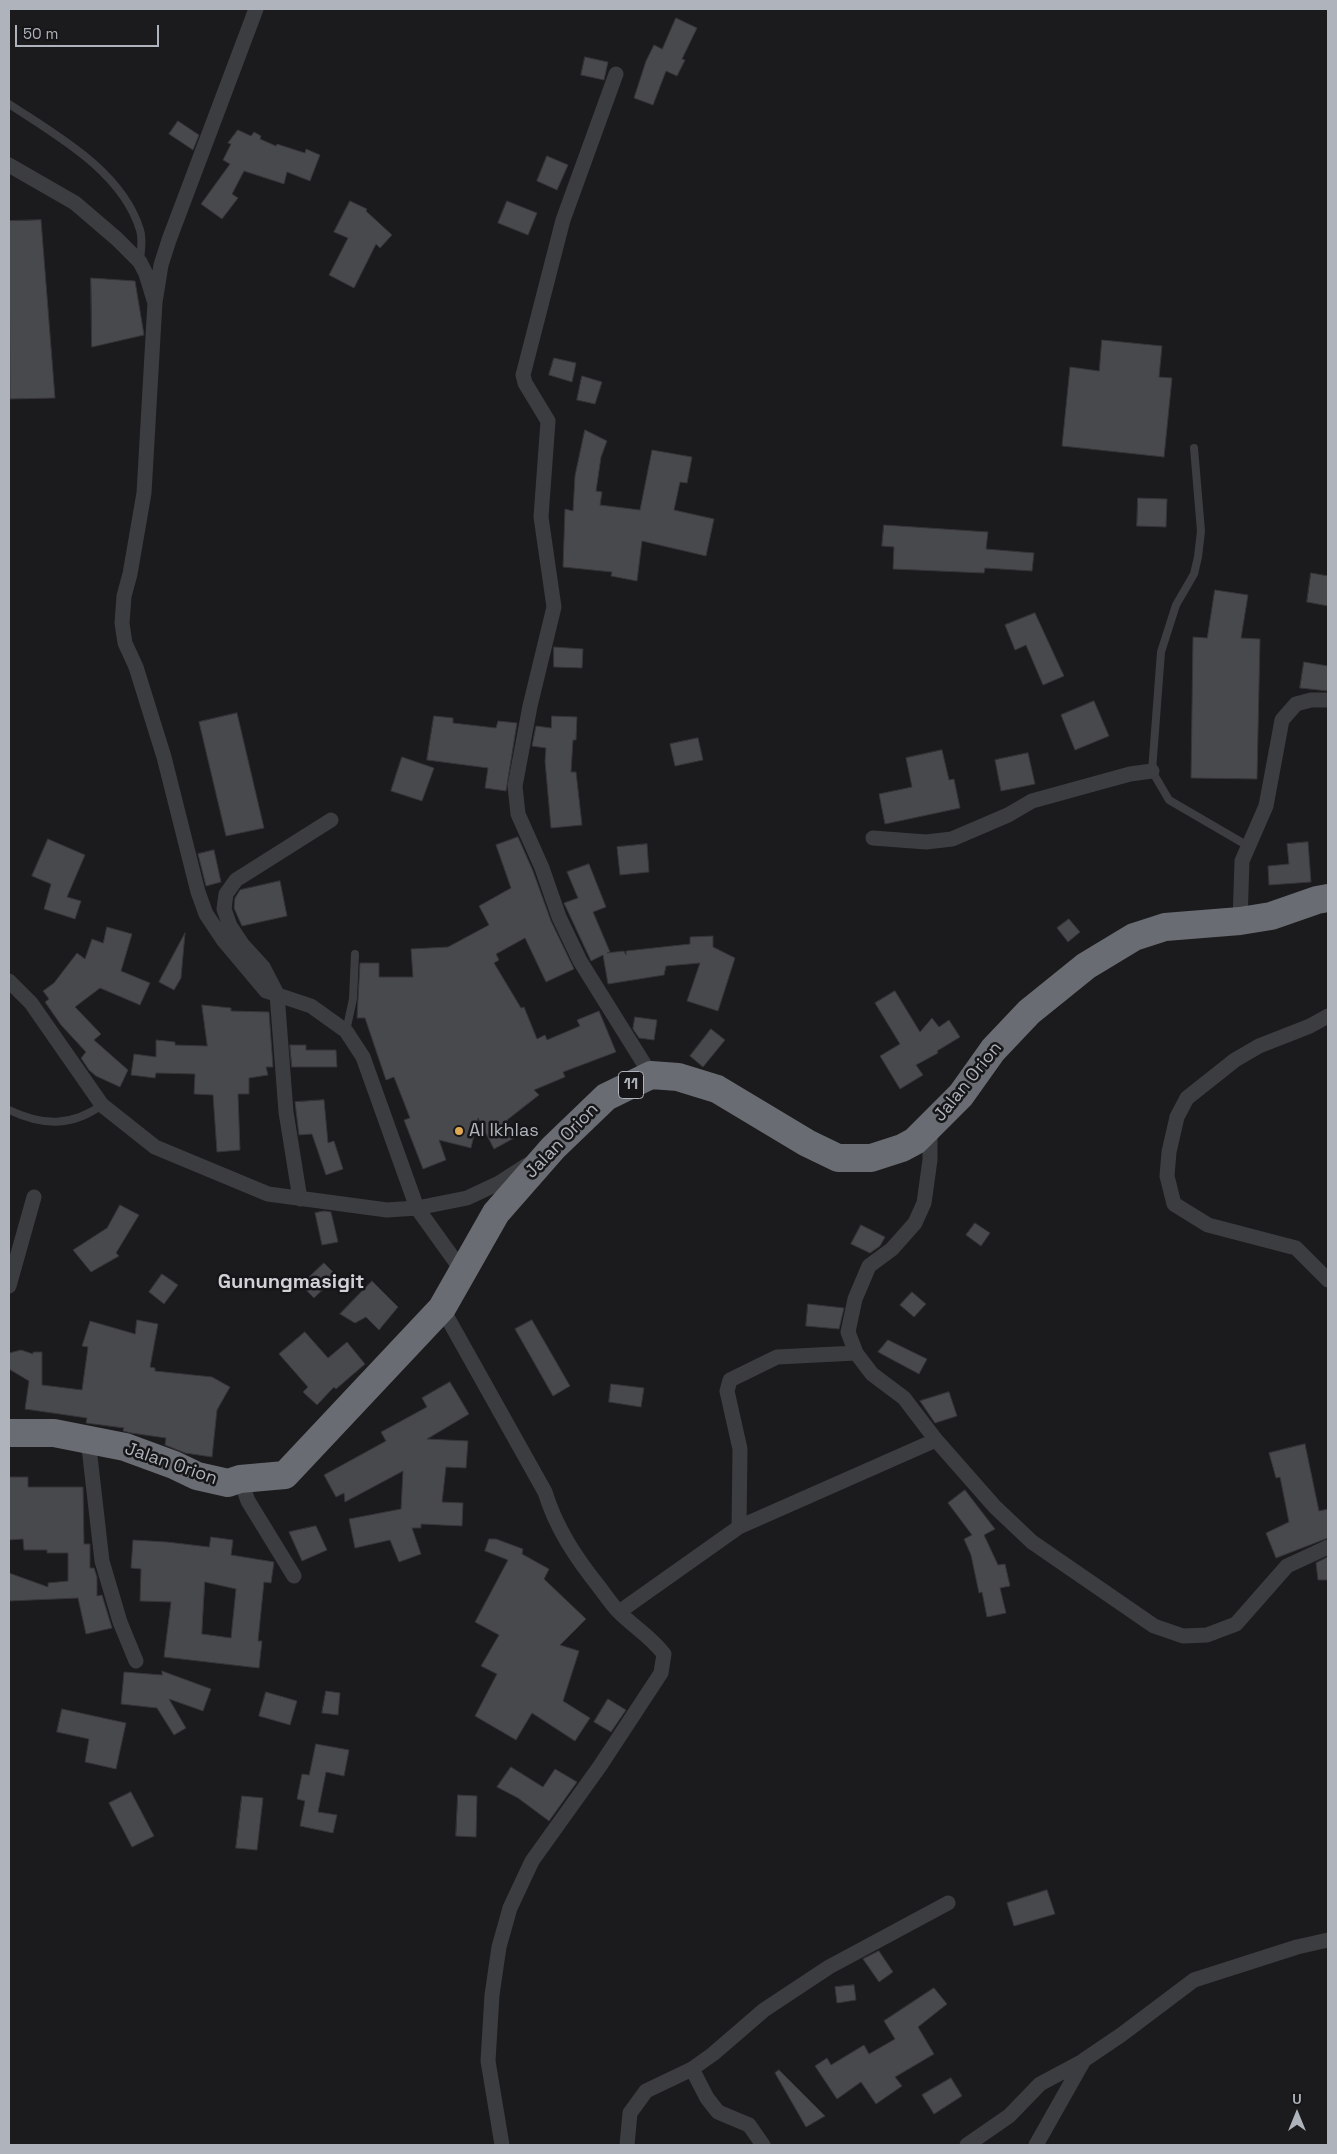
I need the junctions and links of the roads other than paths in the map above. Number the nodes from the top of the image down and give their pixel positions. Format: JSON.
{"nodes":[{"id":1,"x":256,"y":9,"type":"edge"},
{"id":2,"x":616,"y":74,"type":"dead end"},
{"id":3,"x":9,"y":104,"type":"edge"},
{"id":4,"x":9,"y":164,"type":"edge"},
{"id":5,"x":140,"y":262,"type":"junction"},
{"id":6,"x":155,"y":302,"type":"junction"},
{"id":7,"x":1194,"y":448,"type":"dead end"},
{"id":8,"x":1328,"y":700,"type":"edge"},
{"id":9,"x":1152,"y":771,"type":"junction"},
{"id":10,"x":331,"y":820,"type":"dead end"},
{"id":11,"x":873,"y":838,"type":"dead end"},
{"id":12,"x":1248,"y":846,"type":"junction"},
{"id":13,"x":1328,"y":898,"type":"edge"},
{"id":14,"x":1240,"y":921,"type":"junction"},
{"id":15,"x":355,"y":954,"type":"dead end"},
{"id":16,"x":9,"y":981,"type":"edge"},
{"id":17,"x":277,"y":994,"type":"junction"},
{"id":18,"x":1328,"y":1016,"type":"edge"},
{"id":19,"x":346,"y":1031,"type":"junction"},
{"id":20,"x":652,"y":1075,"type":"junction"},
{"id":21,"x":102,"y":1105,"type":"junction"},
{"id":22,"x":9,"y":1110,"type":"edge"},
{"id":23,"x":930,"y":1128,"type":"junction"},
{"id":24,"x":553,"y":1148,"type":"junction"},
{"id":25,"x":34,"y":1197,"type":"dead end"},
{"id":26,"x":300,"y":1199,"type":"junction"},
{"id":27,"x":417,"y":1208,"type":"junction"},
{"id":28,"x":463,"y":1272,"type":"junction"},
{"id":29,"x":1328,"y":1280,"type":"edge"},
{"id":30,"x":9,"y":1286,"type":"edge"},
{"id":31,"x":442,"y":1308,"type":"junction"},
{"id":32,"x":856,"y":1353,"type":"junction"},
{"id":33,"x":9,"y":1433,"type":"edge"},
{"id":34,"x":88,"y":1439,"type":"junction"},
{"id":35,"x":936,"y":1440,"type":"junction"},
{"id":36,"x":240,"y":1479,"type":"junction"},
{"id":37,"x":739,"y":1527,"type":"junction"},
{"id":38,"x":1328,"y":1547,"type":"edge"},
{"id":39,"x":294,"y":1576,"type":"dead end"},
{"id":40,"x":619,"y":1612,"type":"junction"},
{"id":41,"x":136,"y":1661,"type":"dead end"},
{"id":42,"x":948,"y":1903,"type":"dead end"},
{"id":43,"x":1328,"y":1940,"type":"edge"},
{"id":44,"x":1084,"y":2060,"type":"junction"},
{"id":45,"x":692,"y":2069,"type":"junction"},
{"id":46,"x":502,"y":2145,"type":"edge"},
{"id":47,"x":627,"y":2145,"type":"edge"},
{"id":48,"x":763,"y":2145,"type":"edge"},
{"id":49,"x":967,"y":2145,"type":"edge"},
{"id":50,"x":1036,"y":2145,"type":"edge"}],
"edges":[{"from":1,"to":6,"type":"street"},
{"from":2,"to":20,"type":"street"},
{"from":3,"to":5,"type":"lane"},
{"from":4,"to":5,"type":"street"},
{"from":5,"to":6,"type":"street"},
{"from":6,"to":17,"type":"street"},
{"from":7,"to":9,"type":"lane"},
{"from":8,"to":12,"type":"street"},
{"from":9,"to":11,"type":"street"},
{"from":9,"to":12,"type":"lane"},
{"from":10,"to":17,"type":"street"},
{"from":12,"to":14,"type":"street"},
{"from":13,"to":14,"type":"highway","name":"Jalan Orion","number":"11"},
{"from":14,"to":23,"type":"highway","name":"Jalan Orion","number":"11"},
{"from":15,"to":19,"type":"lane"},
{"from":16,"to":21,"type":"street"},
{"from":17,"to":19,"type":"street"},
{"from":17,"to":26,"type":"street"},
{"from":18,"to":29,"type":"street"},
{"from":19,"to":27,"type":"street"},
{"from":20,"to":23,"type":"highway","name":"Jalan Orion","number":"11"},
{"from":20,"to":24,"type":"highway","name":"Jalan Orion","number":"11"},
{"from":21,"to":22,"type":"lane"},
{"from":21,"to":26,"type":"street"},
{"from":23,"to":32,"type":"street"},
{"from":24,"to":27,"type":"street"},
{"from":24,"to":28,"type":"highway","name":"Jalan Orion","number":"11"},
{"from":25,"to":30,"type":"street"},
{"from":26,"to":27,"type":"street"},
{"from":27,"to":28,"type":"street"},
{"from":28,"to":31,"type":"highway","name":"Jalan Orion","number":"11"},
{"from":31,"to":36,"type":"highway","name":"Jalan Orion","number":"11"},
{"from":31,"to":40,"type":"street"},
{"from":32,"to":35,"type":"street"},
{"from":32,"to":37,"type":"street"},
{"from":33,"to":34,"type":"highway","name":"Jalan Orion","number":"11"},
{"from":34,"to":36,"type":"highway","name":"Jalan Orion","number":"11"},
{"from":34,"to":41,"type":"street"},
{"from":35,"to":37,"type":"street"},
{"from":35,"to":38,"type":"street"},
{"from":36,"to":39,"type":"street"},
{"from":37,"to":40,"type":"street"},
{"from":40,"to":46,"type":"street"},
{"from":42,"to":45,"type":"street"},
{"from":43,"to":44,"type":"street"},
{"from":44,"to":49,"type":"street"},
{"from":44,"to":50,"type":"street"},
{"from":45,"to":47,"type":"street"},
{"from":45,"to":48,"type":"street"}]}
